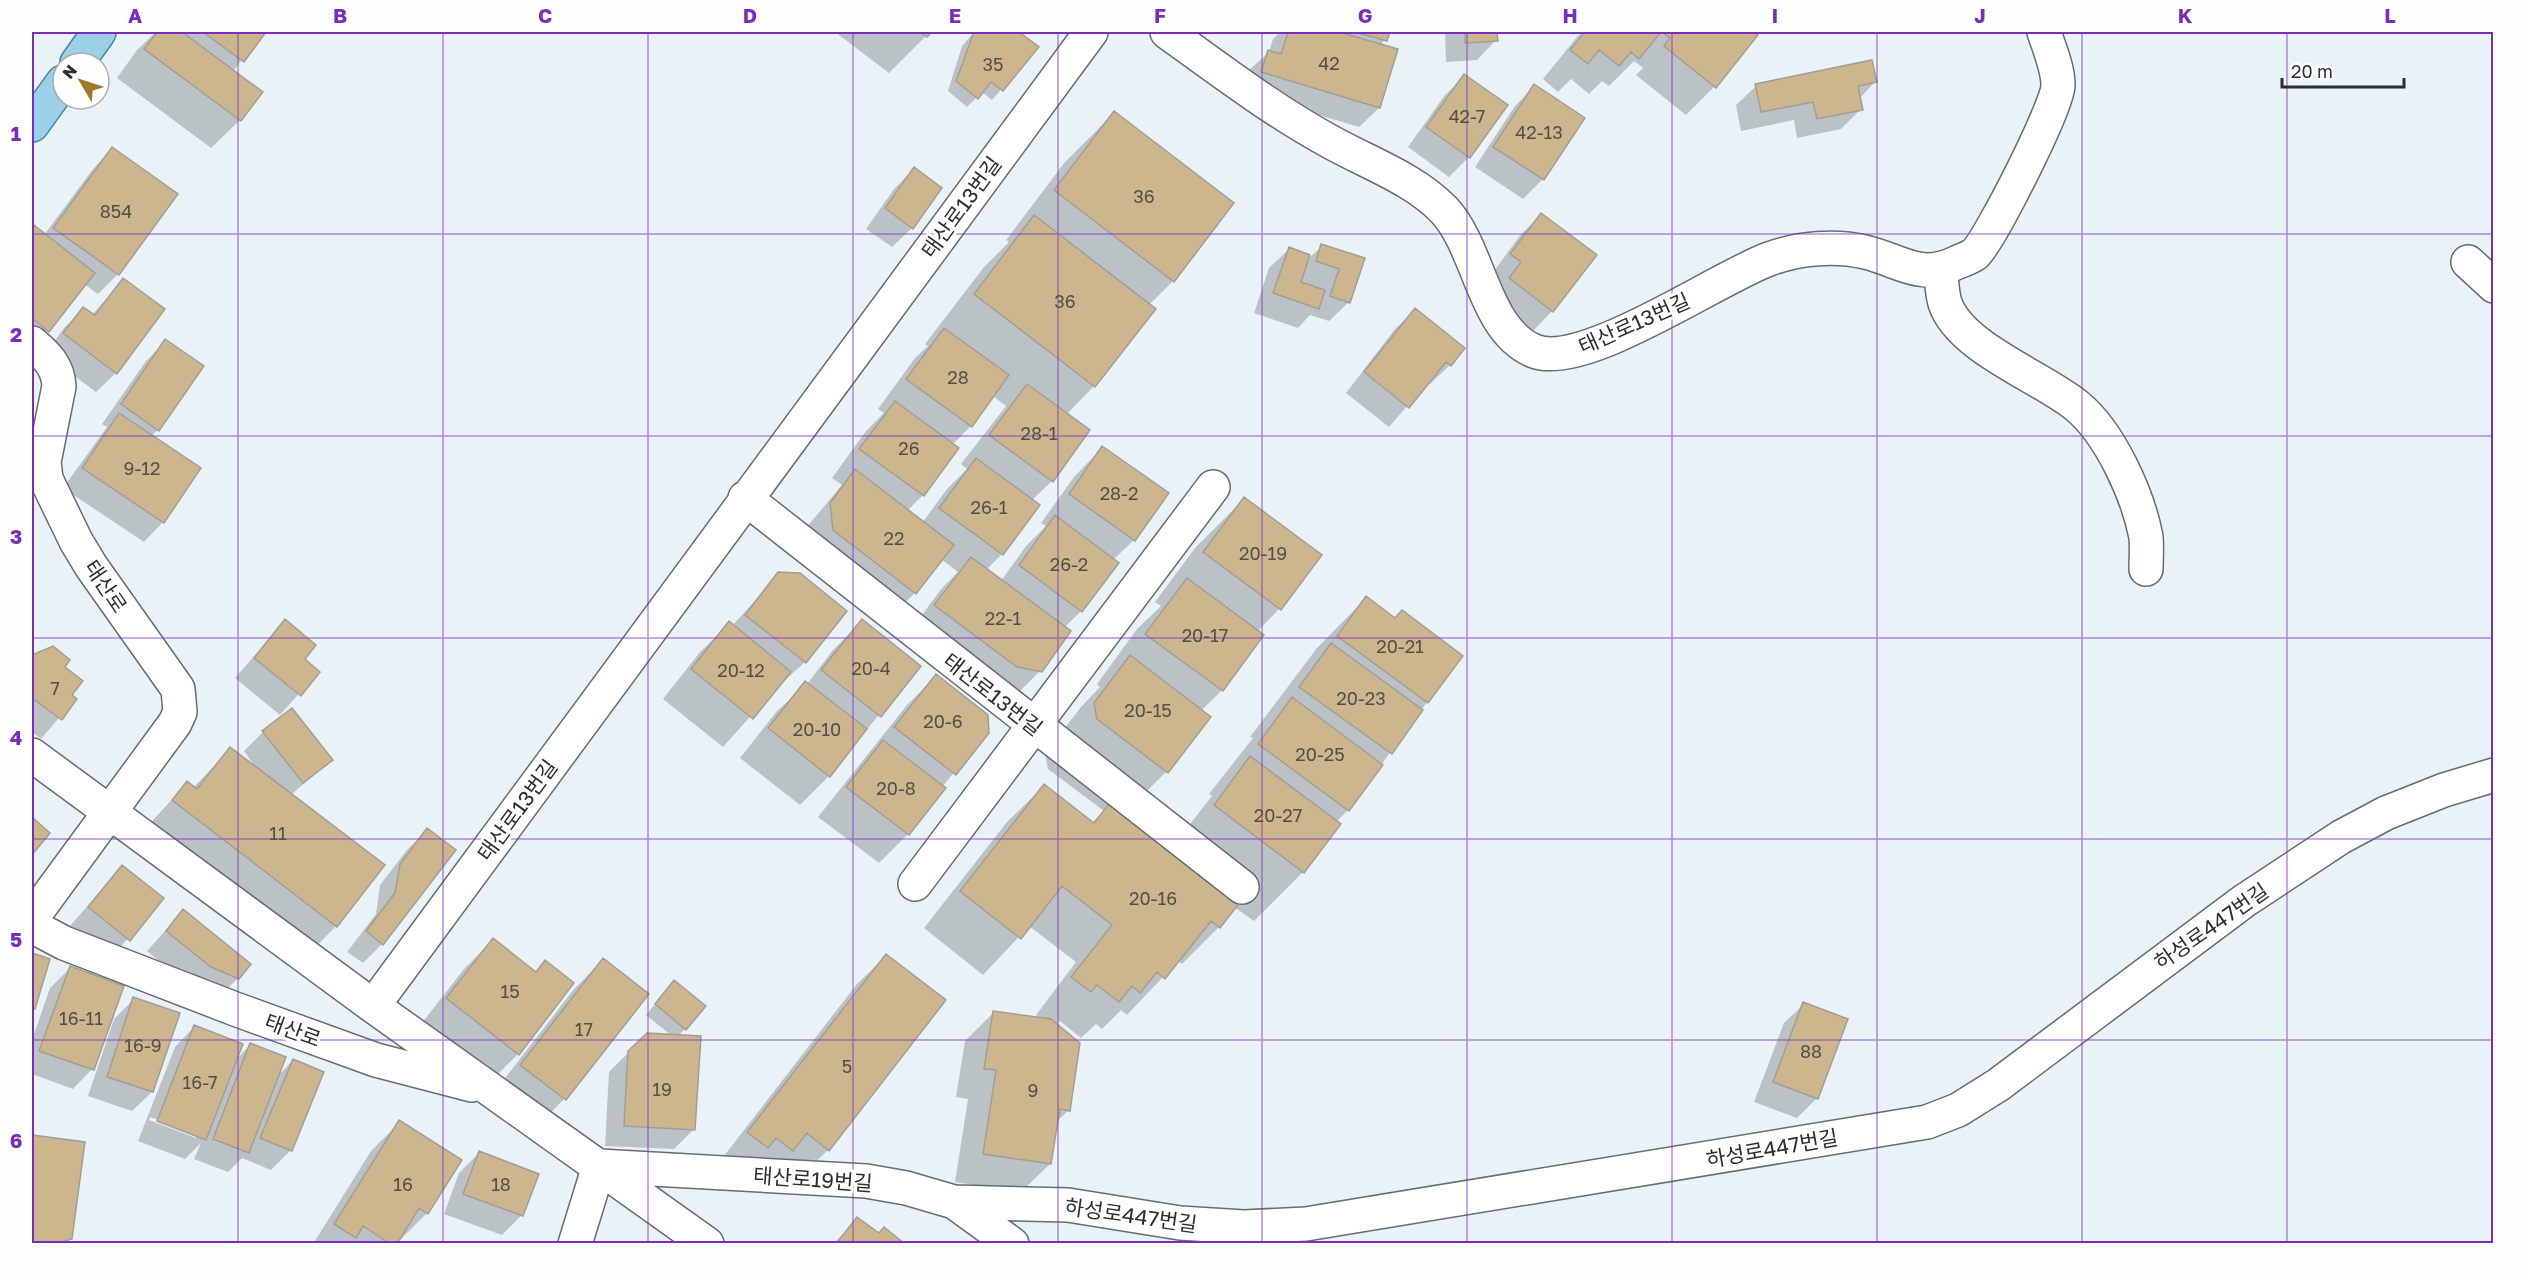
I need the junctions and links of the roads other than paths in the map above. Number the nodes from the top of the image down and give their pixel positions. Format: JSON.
{"nodes":[{"id":1,"x":99,"y":32,"type":"edge"},
{"id":2,"x":1167,"y":32,"type":"edge"},
{"id":3,"x":2044,"y":32,"type":"edge"},
{"id":4,"x":1081,"y":35,"type":"edge"},
{"id":5,"x":86,"y":51,"type":"edge"},
{"id":6,"x":51,"y":99,"type":"edge"},
{"id":7,"x":32,"y":125,"type":"edge"},
{"id":8,"x":2468,"y":262,"type":"dead end"},
{"id":9,"x":1940,"y":271,"type":"junction"},
{"id":10,"x":2493,"y":286,"type":"edge"},
{"id":11,"x":32,"y":343,"type":"edge"},
{"id":12,"x":1213,"y":487,"type":"dead end"},
{"id":13,"x":745,"y":498,"type":"junction"},
{"id":14,"x":2146,"y":569,"type":"dead end"},
{"id":15,"x":1034,"y":726,"type":"junction"},
{"id":16,"x":32,"y":755,"type":"edge"},
{"id":17,"x":2493,"y":775,"type":"edge"},
{"id":18,"x":109,"y":811,"type":"junction"},
{"id":19,"x":915,"y":884,"type":"dead end"},
{"id":20,"x":1242,"y":887,"type":"dead end"},
{"id":21,"x":32,"y":918,"type":"edge"},
{"id":22,"x":32,"y":926,"type":"edge"},
{"id":23,"x":374,"y":1006,"type":"junction"},
{"id":24,"x":492,"y":1091,"type":"junction"},
{"id":25,"x":599,"y":1166,"type":"junction"},
{"id":26,"x":954,"y":1202,"type":"junction"},
{"id":27,"x":575,"y":1244,"type":"edge"},
{"id":28,"x":707,"y":1244,"type":"edge"},
{"id":29,"x":1012,"y":1244,"type":"edge"}],
"edges":[{"from":1,"to":5,"type":"main road"},
{"from":2,"to":9,"type":"street","name":"태산로13번길"},
{"from":3,"to":9,"type":"street"},
{"from":4,"to":13,"type":"street","name":"태산로13번길"},
{"from":6,"to":7,"type":"main road"},
{"from":8,"to":10,"type":"street"},
{"from":9,"to":14,"type":"street"},
{"from":11,"to":18,"type":"street","name":"태산로"},
{"from":12,"to":15,"type":"street"},
{"from":13,"to":15,"type":"street","name":"태산로13번길"},
{"from":13,"to":23,"type":"street","name":"태산로13번길"},
{"from":15,"to":19,"type":"street"},
{"from":15,"to":20,"type":"street","name":"태산로13번길"},
{"from":16,"to":18,"type":"street","name":"태산로"},
{"from":17,"to":26,"type":"street","name":"하성로447번길"},
{"from":18,"to":21,"type":"street"},
{"from":18,"to":23,"type":"street","name":"태산로"},
{"from":22,"to":24,"type":"street","name":"태산로"},
{"from":23,"to":24,"type":"street","name":"태산로"},
{"from":24,"to":25,"type":"street","name":"태산로"},
{"from":25,"to":26,"type":"street","name":"태산로19번길"},
{"from":25,"to":27,"type":"street"},
{"from":25,"to":28,"type":"street","name":"태산로"},
{"from":26,"to":29,"type":"street","name":"태산로19번길"}]}
